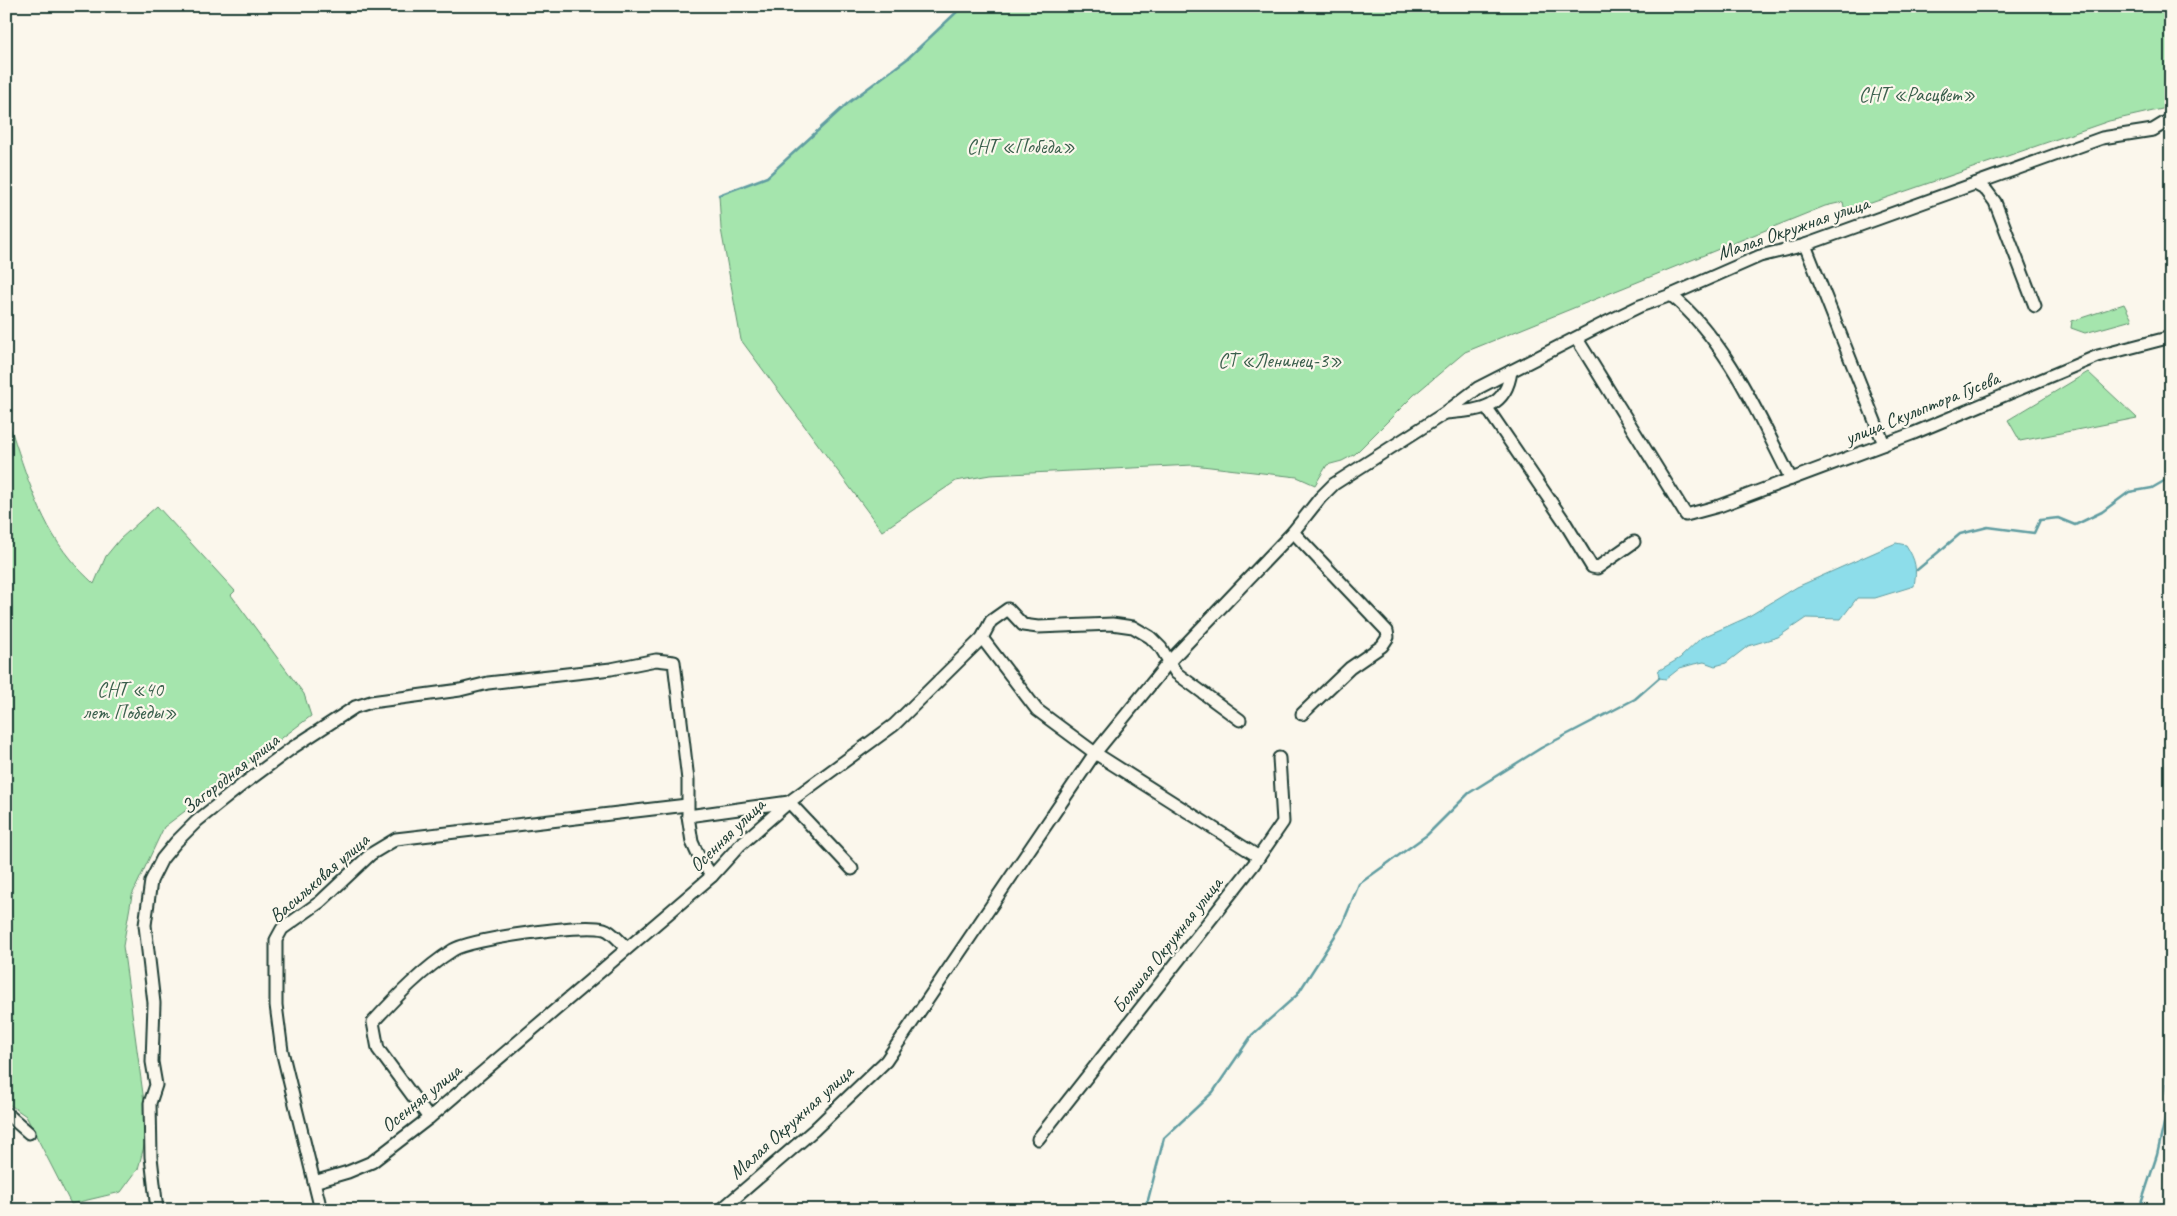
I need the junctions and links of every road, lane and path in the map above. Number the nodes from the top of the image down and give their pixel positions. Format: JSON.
{"nodes":[{"id":1,"x":2171,"y":119,"type":"edge"},
{"id":2,"x":1976,"y":184,"type":"junction"},
{"id":3,"x":1805,"y":245,"type":"junction"},
{"id":4,"x":1671,"y":295,"type":"junction"},
{"id":5,"x":2035,"y":306,"type":"dead end"},
{"id":6,"x":2171,"y":337,"type":"edge"},
{"id":7,"x":1577,"y":339,"type":"junction"},
{"id":8,"x":1511,"y":372,"type":"junction"},
{"id":9,"x":1487,"y":408,"type":"junction"},
{"id":10,"x":1444,"y":413,"type":"junction"},
{"id":11,"x":1884,"y":444,"type":"junction"},
{"id":12,"x":1791,"y":479,"type":"junction"},
{"id":13,"x":1293,"y":532,"type":"junction"},
{"id":14,"x":1634,"y":542,"type":"dead end"},
{"id":15,"x":982,"y":638,"type":"junction"},
{"id":16,"x":1169,"y":662,"type":"junction"},
{"id":17,"x":1302,"y":714,"type":"dead end"},
{"id":18,"x":1240,"y":720,"type":"dead end"},
{"id":19,"x":1095,"y":753,"type":"junction"},
{"id":20,"x":1279,"y":758,"type":"dead end"},
{"id":21,"x":789,"y":802,"type":"junction"},
{"id":22,"x":687,"y":811,"type":"junction"},
{"id":23,"x":1259,"y":857,"type":"junction"},
{"id":24,"x":852,"y":869,"type":"dead end"},
{"id":25,"x":712,"y":876,"type":"junction"},
{"id":26,"x":627,"y":948,"type":"junction"},
{"id":27,"x":6,"y":1114,"type":"edge"},
{"id":28,"x":429,"y":1118,"type":"junction"},
{"id":29,"x":30,"y":1134,"type":"dead end"},
{"id":30,"x":1038,"y":1139,"type":"dead end"},
{"id":31,"x":314,"y":1182,"type":"junction"},
{"id":32,"x":156,"y":1210,"type":"edge"},
{"id":33,"x":321,"y":1210,"type":"edge"},
{"id":34,"x":721,"y":1210,"type":"edge"}],
"edges":[{"from":1,"to":2,"type":"street","name":"Малая Окружная улица"},
{"from":2,"to":3,"type":"street","name":"Малая Окружная улица"},
{"from":2,"to":5,"type":"street"},
{"from":3,"to":4,"type":"street","name":"Малая Окружная улица"},
{"from":3,"to":11,"type":"street"},
{"from":4,"to":7,"type":"street","name":"Малая Окружная улица"},
{"from":4,"to":12,"type":"street"},
{"from":6,"to":11,"type":"street","name":"улица Скульптора Гусева"},
{"from":7,"to":8,"type":"street","name":"Малая Окружная улица"},
{"from":7,"to":12,"type":"street","name":"улица Скульптора Гусева"},
{"from":8,"to":9,"type":"street"},
{"from":8,"to":10,"type":"street","name":"Малая Окружная улица"},
{"from":9,"to":10,"type":"street"},
{"from":9,"to":14,"type":"street"},
{"from":10,"to":13,"type":"street","name":"Малая Окружная улица"},
{"from":11,"to":12,"type":"street","name":"улица Скульптора Гусева"},
{"from":13,"to":16,"type":"street","name":"Малая Окружная улица"},
{"from":13,"to":17,"type":"street"},
{"from":15,"to":16,"type":"street","name":"Осенняя улица"},
{"from":15,"to":19,"type":"street"},
{"from":15,"to":21,"type":"street","name":"Осенняя улица"},
{"from":16,"to":18,"type":"street"},
{"from":16,"to":19,"type":"street","name":"Малая Окружная улица"},
{"from":19,"to":23,"type":"street"},
{"from":19,"to":34,"type":"street","name":"Малая Окружная улица"},
{"from":20,"to":23,"type":"street","name":"Большая Окружная улица"},
{"from":21,"to":22,"type":"street","name":"Васильковая улица"},
{"from":21,"to":24,"type":"street"},
{"from":21,"to":25,"type":"street","name":"Осенняя улица"},
{"from":22,"to":25,"type":"street"},
{"from":22,"to":31,"type":"street","name":"Васильковая улица"},
{"from":22,"to":32,"type":"street","name":"Загородная улица"},
{"from":23,"to":30,"type":"street","name":"Большая Окружная улица"},
{"from":25,"to":26,"type":"street","name":"Осенняя улица"},
{"from":26,"to":28,"type":"street","name":"Осенняя улица"},
{"from":26,"to":28,"type":"street"},
{"from":27,"to":29,"type":"street"},
{"from":28,"to":31,"type":"street","name":"Осенняя улица"},
{"from":31,"to":33,"type":"street","name":"Васильковая улица"}]}
